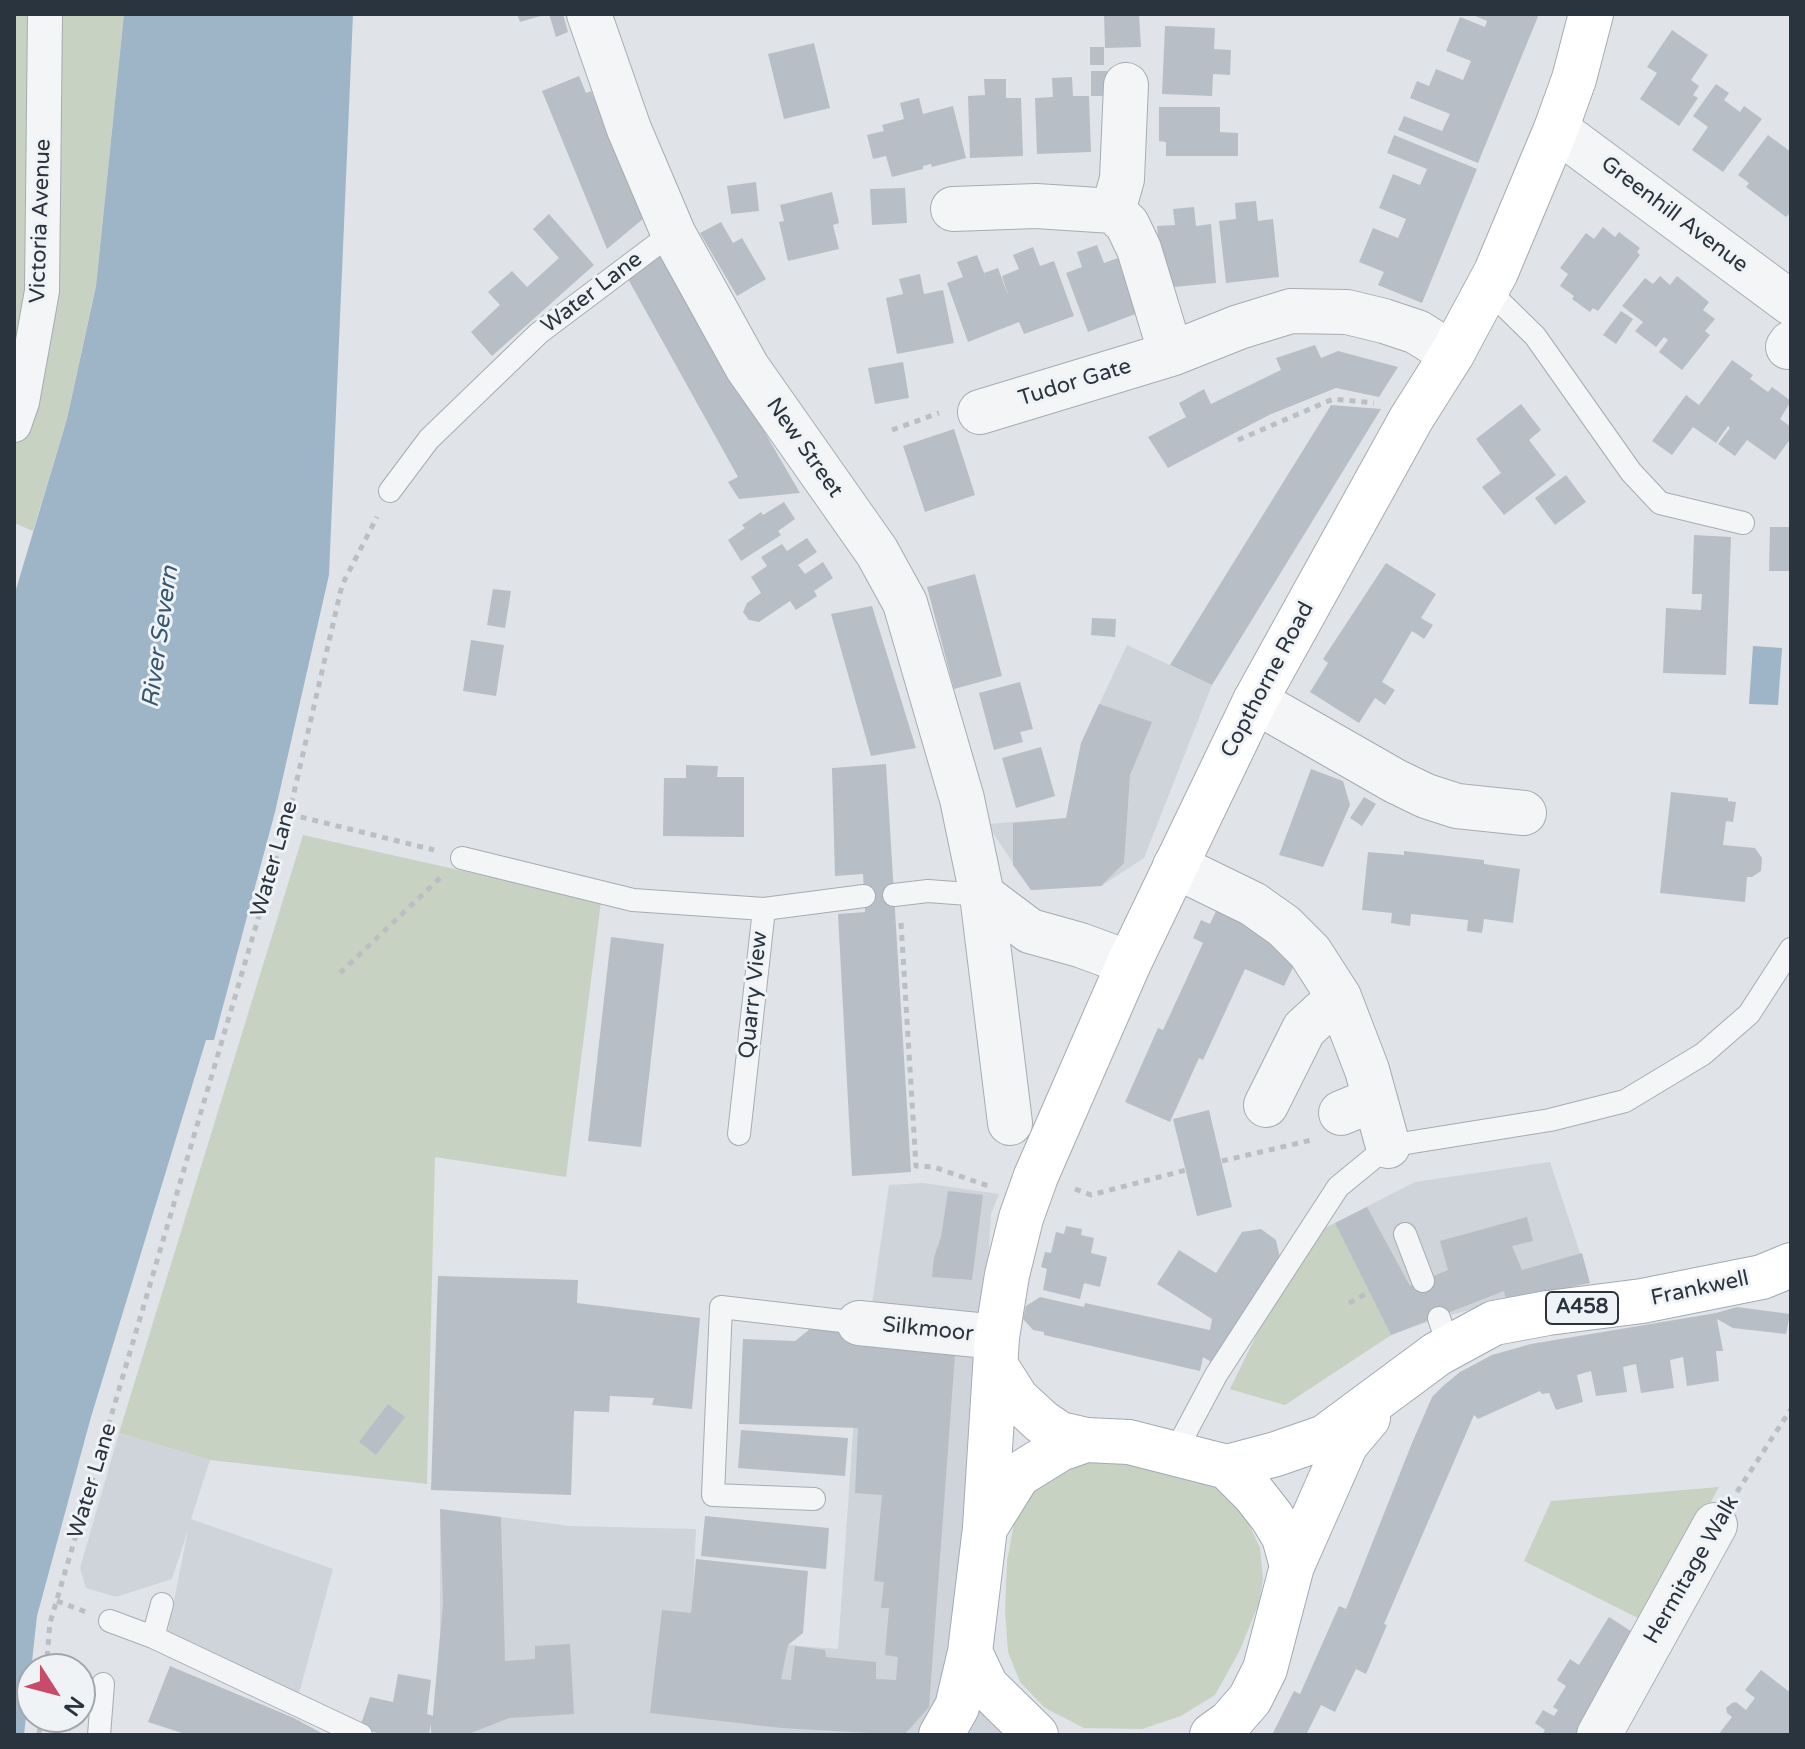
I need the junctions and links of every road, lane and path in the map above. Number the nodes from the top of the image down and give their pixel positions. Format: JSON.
{"nodes":[{"id":1,"x":45,"y":14,"type":"edge"},
{"id":2,"x":589,"y":14,"type":"edge"},
{"id":3,"x":1591,"y":14,"type":"edge"},
{"id":4,"x":1126,"y":85,"type":"dead end"},
{"id":5,"x":1556,"y":129,"type":"junction"},
{"id":6,"x":953,"y":209,"type":"dead end"},
{"id":7,"x":1113,"y":211,"type":"junction"},
{"id":8,"x":674,"y":235,"type":"junction"},
{"id":9,"x":1487,"y":289,"type":"junction"},
{"id":10,"x":1791,"y":303,"type":"edge"},
{"id":11,"x":1171,"y":354,"type":"junction"},
{"id":12,"x":1452,"y":354,"type":"junction"},
{"id":13,"x":980,"y":412,"type":"dead end"},
{"id":14,"x":1411,"y":419,"type":"junction"},
{"id":15,"x":14,"y":425,"type":"edge"},
{"id":16,"x":1238,"y":440,"type":"dead end"},
{"id":17,"x":390,"y":491,"type":"joint"},
{"id":18,"x":1743,"y":523,"type":"dead end"},
{"id":19,"x":1255,"y":701,"type":"junction"},
{"id":20,"x":1524,"y":813,"type":"dead end"},
{"id":21,"x":289,"y":814,"type":"junction"},
{"id":22,"x":462,"y":858,"type":"junction"},
{"id":23,"x":1175,"y":866,"type":"junction"},
{"id":24,"x":897,"y":894,"type":"joint"},
{"id":25,"x":982,"y":895,"type":"junction"},
{"id":26,"x":864,"y":896,"type":"dead end"},
{"id":27,"x":764,"y":909,"type":"junction"},
{"id":28,"x":1791,"y":949,"type":"edge"},
{"id":29,"x":1129,"y":963,"type":"junction"},
{"id":30,"x":340,"y":973,"type":"dead end"},
{"id":31,"x":1339,"y":997,"type":"junction"},
{"id":32,"x":1266,"y":1105,"type":"dead end"},
{"id":33,"x":1010,"y":1123,"type":"dead end"},
{"id":34,"x":739,"y":1134,"type":"dead end"},
{"id":35,"x":1388,"y":1146,"type":"junction"},
{"id":36,"x":1186,"y":1170,"type":"dead end"},
{"id":37,"x":1002,"y":1190,"type":"dead end"},
{"id":38,"x":1082,"y":1191,"type":"dead end"},
{"id":39,"x":1405,"y":1234,"type":"dead end"},
{"id":40,"x":1791,"y":1265,"type":"edge"},
{"id":41,"x":1423,"y":1281,"type":"dead end"},
{"id":42,"x":1369,"y":1292,"type":"dead end"},
{"id":43,"x":1349,"y":1303,"type":"dead end"},
{"id":44,"x":859,"y":1323,"type":"joint"},
{"id":45,"x":996,"y":1352,"type":"junction"},
{"id":46,"x":1390,"y":1391,"type":"junction"},
{"id":47,"x":1791,"y":1409,"type":"edge"},
{"id":48,"x":1086,"y":1440,"type":"junction"},
{"id":49,"x":1175,"y":1452,"type":"junction"},
{"id":50,"x":1227,"y":1467,"type":"junction"},
{"id":51,"x":814,"y":1499,"type":"dead end"},
{"id":52,"x":1715,"y":1525,"type":"joint"},
{"id":53,"x":985,"y":1528,"type":"junction"},
{"id":54,"x":1292,"y":1566,"type":"junction"},
{"id":55,"x":162,"y":1604,"type":"dead end"},
{"id":56,"x":110,"y":1621,"type":"dead end"},
{"id":57,"x":153,"y":1637,"type":"junction"},
{"id":58,"x":970,"y":1652,"type":"junction"},
{"id":59,"x":47,"y":1653,"type":"edge"},
{"id":60,"x":103,"y":1684,"type":"dead end"},
{"id":61,"x":99,"y":1735,"type":"edge"},
{"id":62,"x":361,"y":1735,"type":"edge"},
{"id":63,"x":941,"y":1735,"type":"edge"},
{"id":64,"x":1036,"y":1735,"type":"edge"},
{"id":65,"x":1212,"y":1735,"type":"edge"},
{"id":66,"x":1599,"y":1735,"type":"edge"}],
"edges":[{"from":1,"to":15,"type":"street","name":"Victoria Avenue"},
{"from":2,"to":8,"type":"street","name":"New Street"},
{"from":3,"to":5,"type":"main road","name":"Copthorne Road"},
{"from":4,"to":7,"type":"street"},
{"from":5,"to":9,"type":"main road","name":"Copthorne Road"},
{"from":5,"to":10,"type":"street","name":"Greenhill Avenue"},
{"from":6,"to":7,"type":"street"},
{"from":7,"to":11,"type":"street"},
{"from":8,"to":17,"type":"lane","name":"Water Lane"},
{"from":8,"to":25,"type":"street","name":"New Street"},
{"from":9,"to":12,"type":"main road","name":"Copthorne Road"},
{"from":9,"to":18,"type":"lane"},
{"from":11,"to":12,"type":"street","name":"Tudor Gate"},
{"from":11,"to":13,"type":"street","name":"Tudor Gate"},
{"from":12,"to":14,"type":"main road","name":"Copthorne Road"},
{"from":14,"to":16,"type":"path"},
{"from":14,"to":19,"type":"main road","name":"Copthorne Road"},
{"from":17,"to":21,"type":"path","name":"Water Lane"},
{"from":19,"to":20,"type":"street"},
{"from":19,"to":23,"type":"main road","name":"Copthorne Road"},
{"from":21,"to":22,"type":"path"},
{"from":21,"to":59,"type":"path","name":"Water Lane"},
{"from":22,"to":27,"type":"lane"},
{"from":22,"to":30,"type":"path"},
{"from":23,"to":29,"type":"main road","name":"Copthorne Road"},
{"from":23,"to":31,"type":"street"},
{"from":24,"to":25,"type":"lane"},
{"from":24,"to":37,"type":"path"},
{"from":25,"to":29,"type":"street"},
{"from":25,"to":33,"type":"street","name":"New Street"},
{"from":26,"to":27,"type":"lane","name":"Quarry View"},
{"from":27,"to":34,"type":"lane","name":"Quarry View"},
{"from":28,"to":35,"type":"lane"},
{"from":29,"to":45,"type":"main road","name":"Copthorne Road"},
{"from":31,"to":32,"type":"street"},
{"from":31,"to":35,"type":"street"},
{"from":35,"to":49,"type":"lane"},
{"from":36,"to":38,"type":"path"},
{"from":39,"to":41,"type":"lane"},
{"from":40,"to":46,"type":"main road","name":"Frankwell","number":"A458"},
{"from":42,"to":43,"type":"path"},
{"from":44,"to":45,"type":"street","name":"Silkmoor"},
{"from":44,"to":51,"type":"lane"},
{"from":45,"to":48,"type":"main road"},
{"from":45,"to":53,"type":"main road","name":"Copthorne Road"},
{"from":46,"to":50,"type":"main road","name":"Frankwell","number":"A458"},
{"from":46,"to":54,"type":"main road","name":"Frankwell","number":"A458"},
{"from":47,"to":52,"type":"path","name":"Hermitage Walk"},
{"from":48,"to":49,"type":"main road"},
{"from":48,"to":53,"type":"main road"},
{"from":49,"to":50,"type":"main road"},
{"from":50,"to":54,"type":"main road"},
{"from":52,"to":66,"type":"street","name":"Hermitage Walk"},
{"from":53,"to":58,"type":"main road"},
{"from":54,"to":65,"type":"main road","name":"Frankwell","number":"A458"},
{"from":55,"to":57,"type":"lane"},
{"from":56,"to":57,"type":"lane"},
{"from":57,"to":62,"type":"lane"},
{"from":58,"to":63,"type":"main road"},
{"from":58,"to":64,"type":"main road"},
{"from":60,"to":61,"type":"lane"}]}
